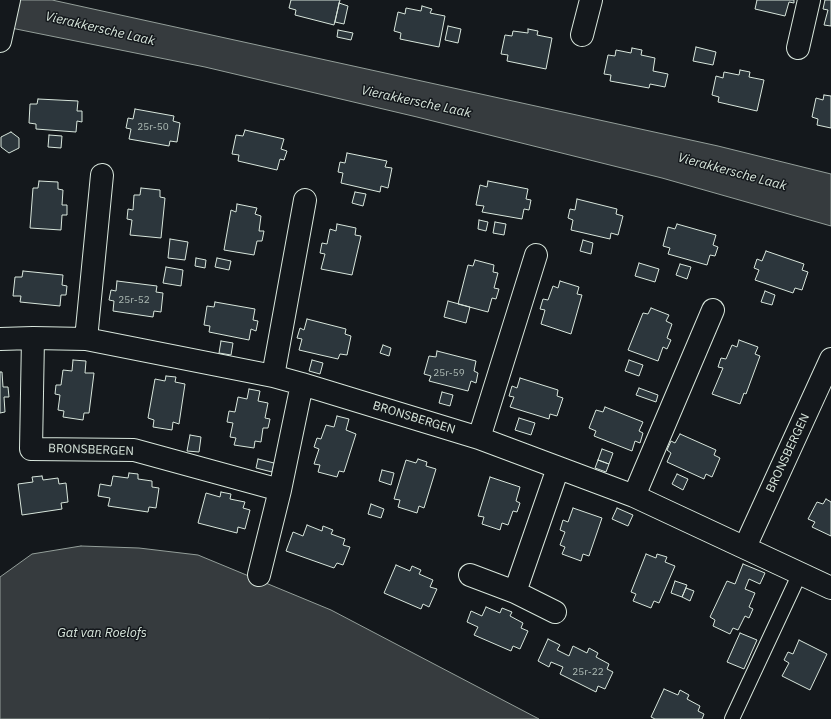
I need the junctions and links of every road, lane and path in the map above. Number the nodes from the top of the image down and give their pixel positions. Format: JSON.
{"nodes":[{"id":1,"x":9,"y":0,"type":"edge"},
{"id":2,"x":591,"y":0,"type":"edge"},
{"id":3,"x":809,"y":0,"type":"edge"},
{"id":4,"x":582,"y":35,"type":"dead end"},
{"id":5,"x":0,"y":41,"type":"edge"},
{"id":6,"x":798,"y":48,"type":"dead end"},
{"id":7,"x":102,"y":176,"type":"dead end"},
{"id":8,"x":305,"y":200,"type":"dead end"},
{"id":9,"x":536,"y":255,"type":"dead end"},
{"id":10,"x":713,"y":310,"type":"dead end"},
{"id":11,"x":33,"y":338,"type":"junction"},
{"id":12,"x":0,"y":339,"type":"edge"},
{"id":13,"x":86,"y":339,"type":"junction"},
{"id":14,"x":831,"y":359,"type":"edge"},
{"id":15,"x":273,"y":376,"type":"junction"},
{"id":16,"x":302,"y":384,"type":"junction"},
{"id":17,"x":479,"y":438,"type":"junction"},
{"id":18,"x":558,"y":468,"type":"junction"},
{"id":19,"x":280,"y":490,"type":"junction"},
{"id":20,"x":634,"y":496,"type":"junction"},
{"id":21,"x":745,"y":547,"type":"junction"},
{"id":22,"x":800,"y":573,"type":"junction"},
{"id":23,"x":259,"y":575,"type":"dead end"},
{"id":24,"x":470,"y":576,"type":"dead end"},
{"id":25,"x":831,"y":588,"type":"edge"},
{"id":26,"x":516,"y":592,"type":"junction"},
{"id":27,"x":555,"y":612,"type":"dead end"},
{"id":28,"x":732,"y":719,"type":"edge"}],
"edges":[{"from":1,"to":5,"type":"street"},
{"from":2,"to":4,"type":"street"},
{"from":3,"to":6,"type":"street"},
{"from":7,"to":13,"type":"street"},
{"from":8,"to":15,"type":"street"},
{"from":9,"to":17,"type":"street"},
{"from":10,"to":20,"type":"street"},
{"from":11,"to":12,"type":"street","name":"BRONSBERGEN"},
{"from":11,"to":13,"type":"street","name":"BRONSBERGEN"},
{"from":11,"to":19,"type":"street","name":"BRONSBERGEN"},
{"from":13,"to":15,"type":"street","name":"BRONSBERGEN"},
{"from":14,"to":21,"type":"street","name":"BRONSBERGEN"},
{"from":15,"to":16,"type":"street","name":"BRONSBERGEN"},
{"from":16,"to":17,"type":"street","name":"BRONSBERGEN"},
{"from":16,"to":19,"type":"street"},
{"from":17,"to":18,"type":"street","name":"BRONSBERGEN"},
{"from":18,"to":20,"type":"street","name":"BRONSBERGEN"},
{"from":18,"to":26,"type":"street"},
{"from":19,"to":23,"type":"street"},
{"from":20,"to":21,"type":"street","name":"BRONSBERGEN"},
{"from":21,"to":22,"type":"street","name":"BRONSBERGEN"},
{"from":22,"to":25,"type":"street","name":"BRONSBERGEN"},
{"from":22,"to":28,"type":"lane"},
{"from":24,"to":26,"type":"street"},
{"from":26,"to":27,"type":"street"}]}
